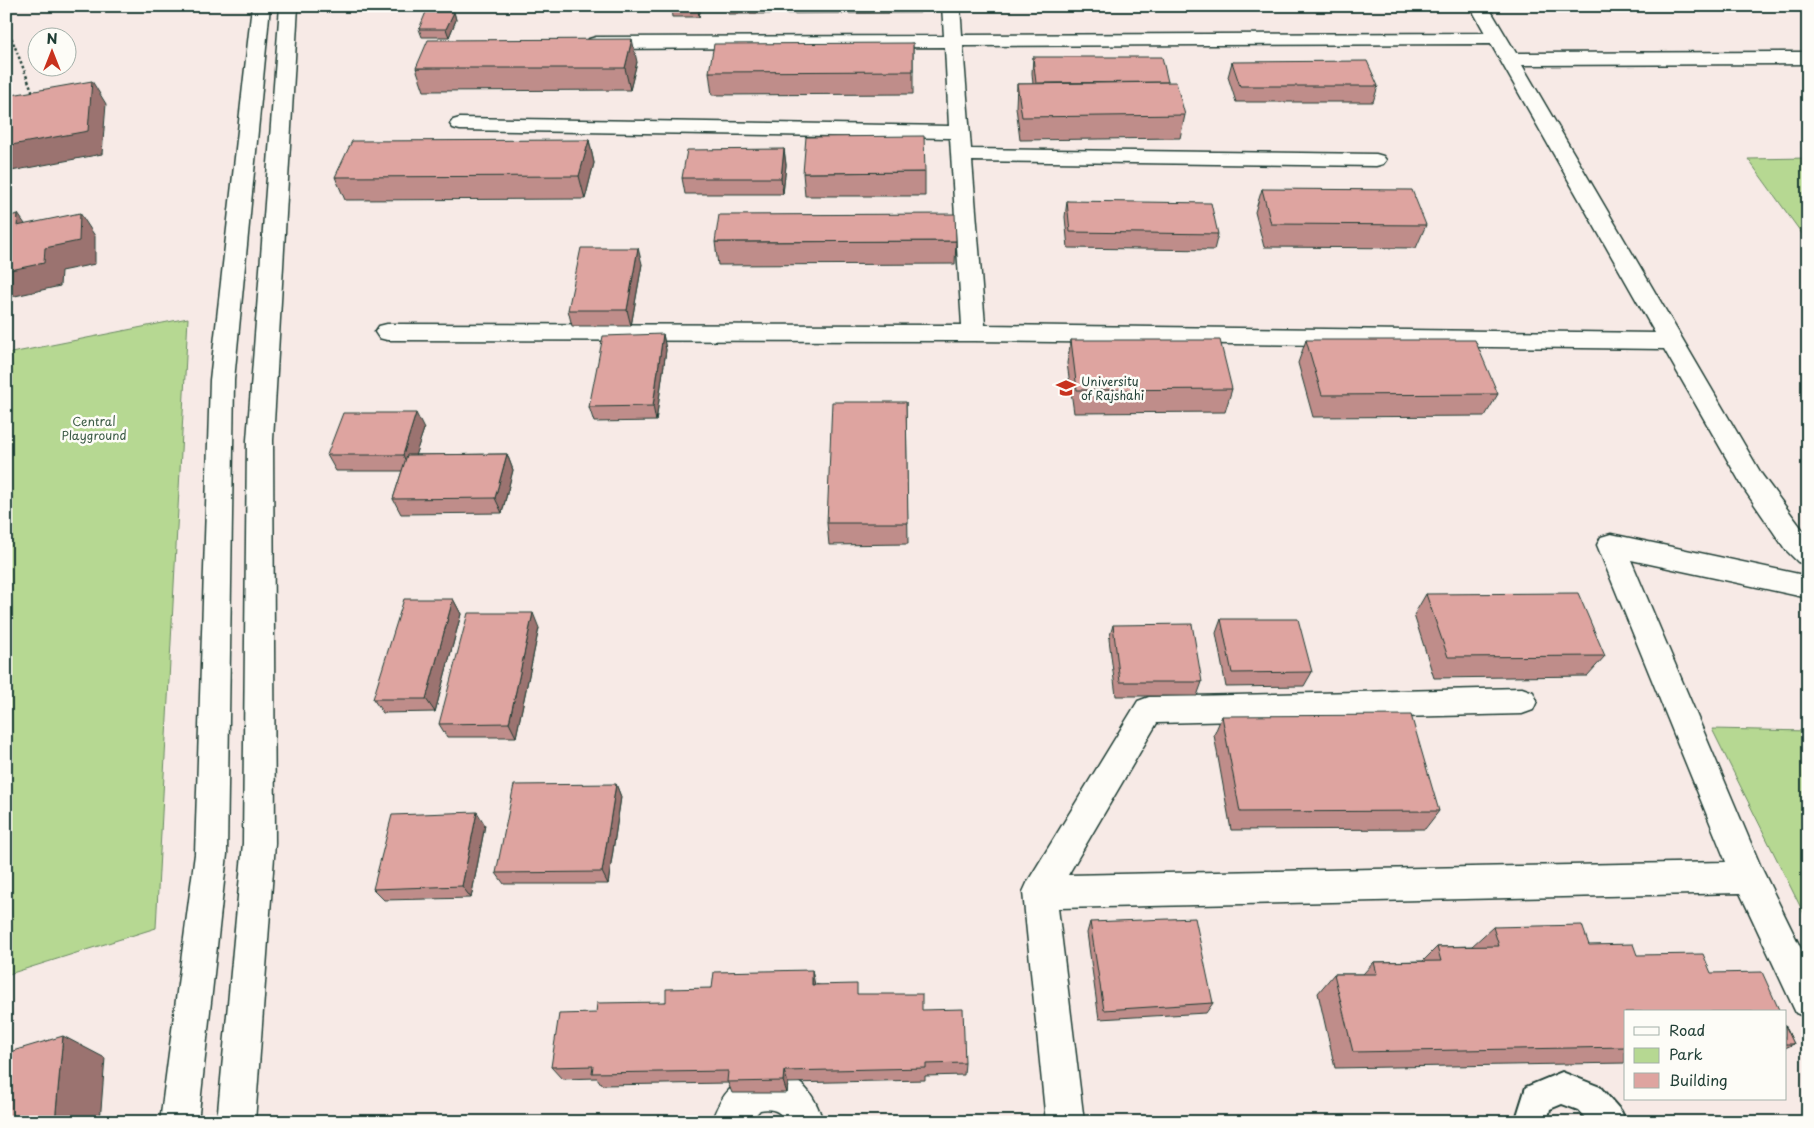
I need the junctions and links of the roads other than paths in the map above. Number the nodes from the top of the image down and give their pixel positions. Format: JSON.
{"nodes":[{"id":1,"x":261,"y":6,"type":"edge"},
{"id":2,"x":289,"y":6,"type":"edge"},
{"id":3,"x":951,"y":6,"type":"edge"},
{"id":4,"x":1479,"y":6,"type":"edge"},
{"id":5,"x":1497,"y":38,"type":"junction"},
{"id":6,"x":954,"y":41,"type":"junction"},
{"id":7,"x":578,"y":43,"type":"edge"},
{"id":8,"x":1808,"y":58,"type":"edge"},
{"id":9,"x":1510,"y":59,"type":"junction"},
{"id":10,"x":460,"y":124,"type":"dead end"},
{"id":11,"x":960,"y":132,"type":"junction"},
{"id":12,"x":961,"y":155,"type":"junction"},
{"id":13,"x":1376,"y":160,"type":"dead end"},
{"id":14,"x":387,"y":332,"type":"dead end"},
{"id":15,"x":974,"y":334,"type":"junction"},
{"id":16,"x":1672,"y":341,"type":"junction"},
{"id":17,"x":1808,"y":554,"type":"edge"},
{"id":18,"x":1808,"y":587,"type":"edge"},
{"id":19,"x":1522,"y":701,"type":"dead end"},
{"id":20,"x":1749,"y":878,"type":"junction"},
{"id":21,"x":1040,"y":892,"type":"junction"},
{"id":22,"x":1808,"y":1001,"type":"edge"},
{"id":23,"x":179,"y":1122,"type":"edge"},
{"id":24,"x":236,"y":1122,"type":"edge"},
{"id":25,"x":729,"y":1122,"type":"edge"},
{"id":26,"x":804,"y":1122,"type":"edge"},
{"id":27,"x":1065,"y":1122,"type":"edge"},
{"id":28,"x":1531,"y":1122,"type":"edge"},
{"id":29,"x":1610,"y":1122,"type":"edge"}],
"edges":[{"from":1,"to":23,"type":"street"},
{"from":2,"to":24,"type":"street"},
{"from":3,"to":6,"type":"street"},
{"from":4,"to":5,"type":"street"},
{"from":5,"to":6,"type":"street"},
{"from":5,"to":9,"type":"street"},
{"from":6,"to":7,"type":"street"},
{"from":6,"to":11,"type":"street"},
{"from":8,"to":9,"type":"street"},
{"from":9,"to":16,"type":"street"},
{"from":10,"to":11,"type":"street"},
{"from":11,"to":12,"type":"street"},
{"from":12,"to":13,"type":"street"},
{"from":12,"to":15,"type":"street"},
{"from":14,"to":15,"type":"street"},
{"from":15,"to":16,"type":"street"},
{"from":16,"to":17,"type":"street"},
{"from":18,"to":20,"type":"street"},
{"from":19,"to":21,"type":"street"},
{"from":20,"to":21,"type":"street"},
{"from":20,"to":22,"type":"street"},
{"from":21,"to":27,"type":"street"},
{"from":25,"to":26,"type":"street"},
{"from":28,"to":29,"type":"lane"}]}
